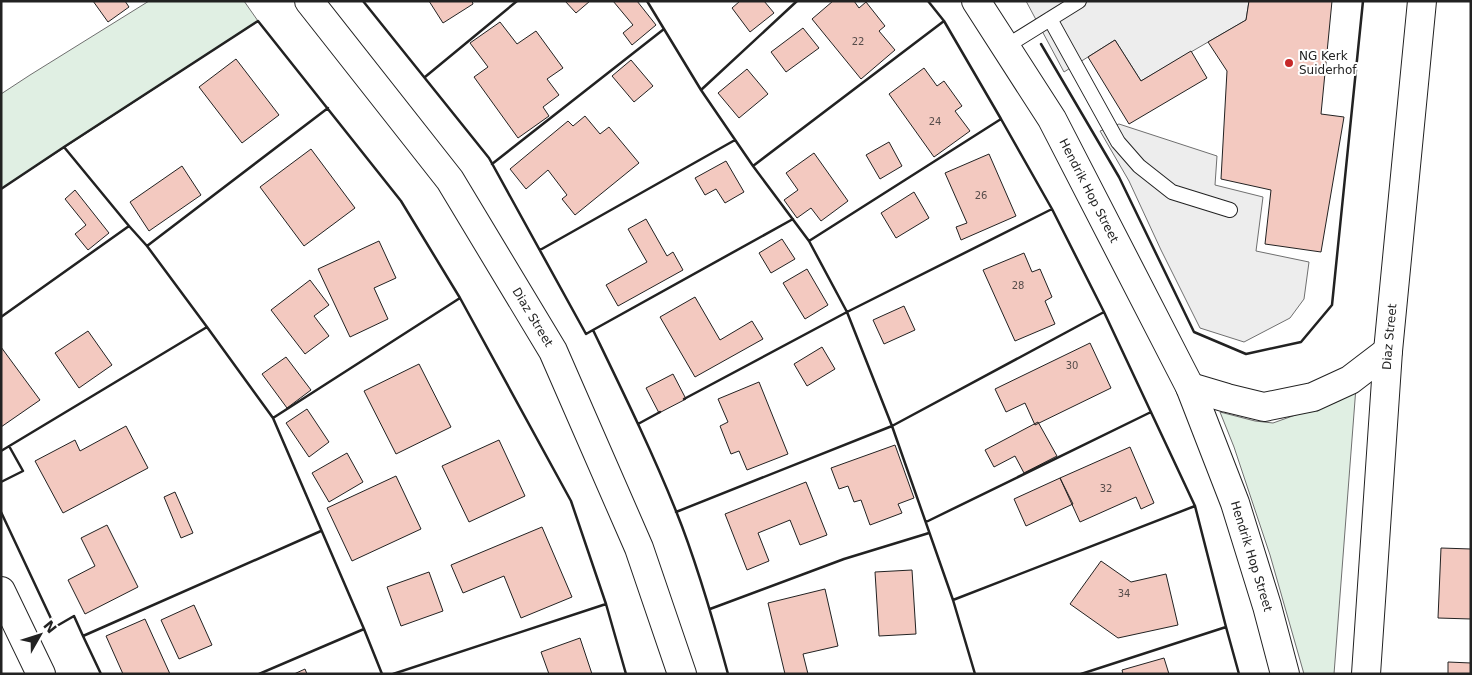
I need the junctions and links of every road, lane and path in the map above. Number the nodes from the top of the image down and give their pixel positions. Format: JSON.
{"nodes":[{"id":1,"x":310,"y":1,"type":"edge"},
{"id":2,"x":976,"y":1,"type":"edge"},
{"id":3,"x":1079,"y":1,"type":"edge"},
{"id":4,"x":1422,"y":1,"type":"edge"},
{"id":5,"x":1050,"y":20,"type":"junction"},
{"id":6,"x":1006,"y":47,"type":"junction"},
{"id":7,"x":1230,"y":210,"type":"dead end"},
{"id":8,"x":1388,"y":351,"type":"junction"},
{"id":9,"x":1190,"y":387,"type":"junction"},
{"id":10,"x":1,"y":591,"type":"edge"},
{"id":11,"x":41,"y":674,"type":"edge"},
{"id":12,"x":682,"y":674,"type":"edge"},
{"id":13,"x":1285,"y":674,"type":"edge"},
{"id":14,"x":1366,"y":674,"type":"edge"}],
"edges":[{"from":1,"to":12,"type":"street","name":"Diaz Street"},
{"from":2,"to":6,"type":"street","name":"Hendrik Hop Street"},
{"from":3,"to":5,"type":"lane"},
{"from":4,"to":8,"type":"street","name":"Diaz Street"},
{"from":5,"to":6,"type":"lane"},
{"from":5,"to":7,"type":"lane"},
{"from":6,"to":9,"type":"street","name":"Hendrik Hop Street"},
{"from":8,"to":9,"type":"street"},
{"from":8,"to":14,"type":"street","name":"Diaz Street"},
{"from":9,"to":13,"type":"street","name":"Hendrik Hop Street"},
{"from":10,"to":11,"type":"street"}]}
